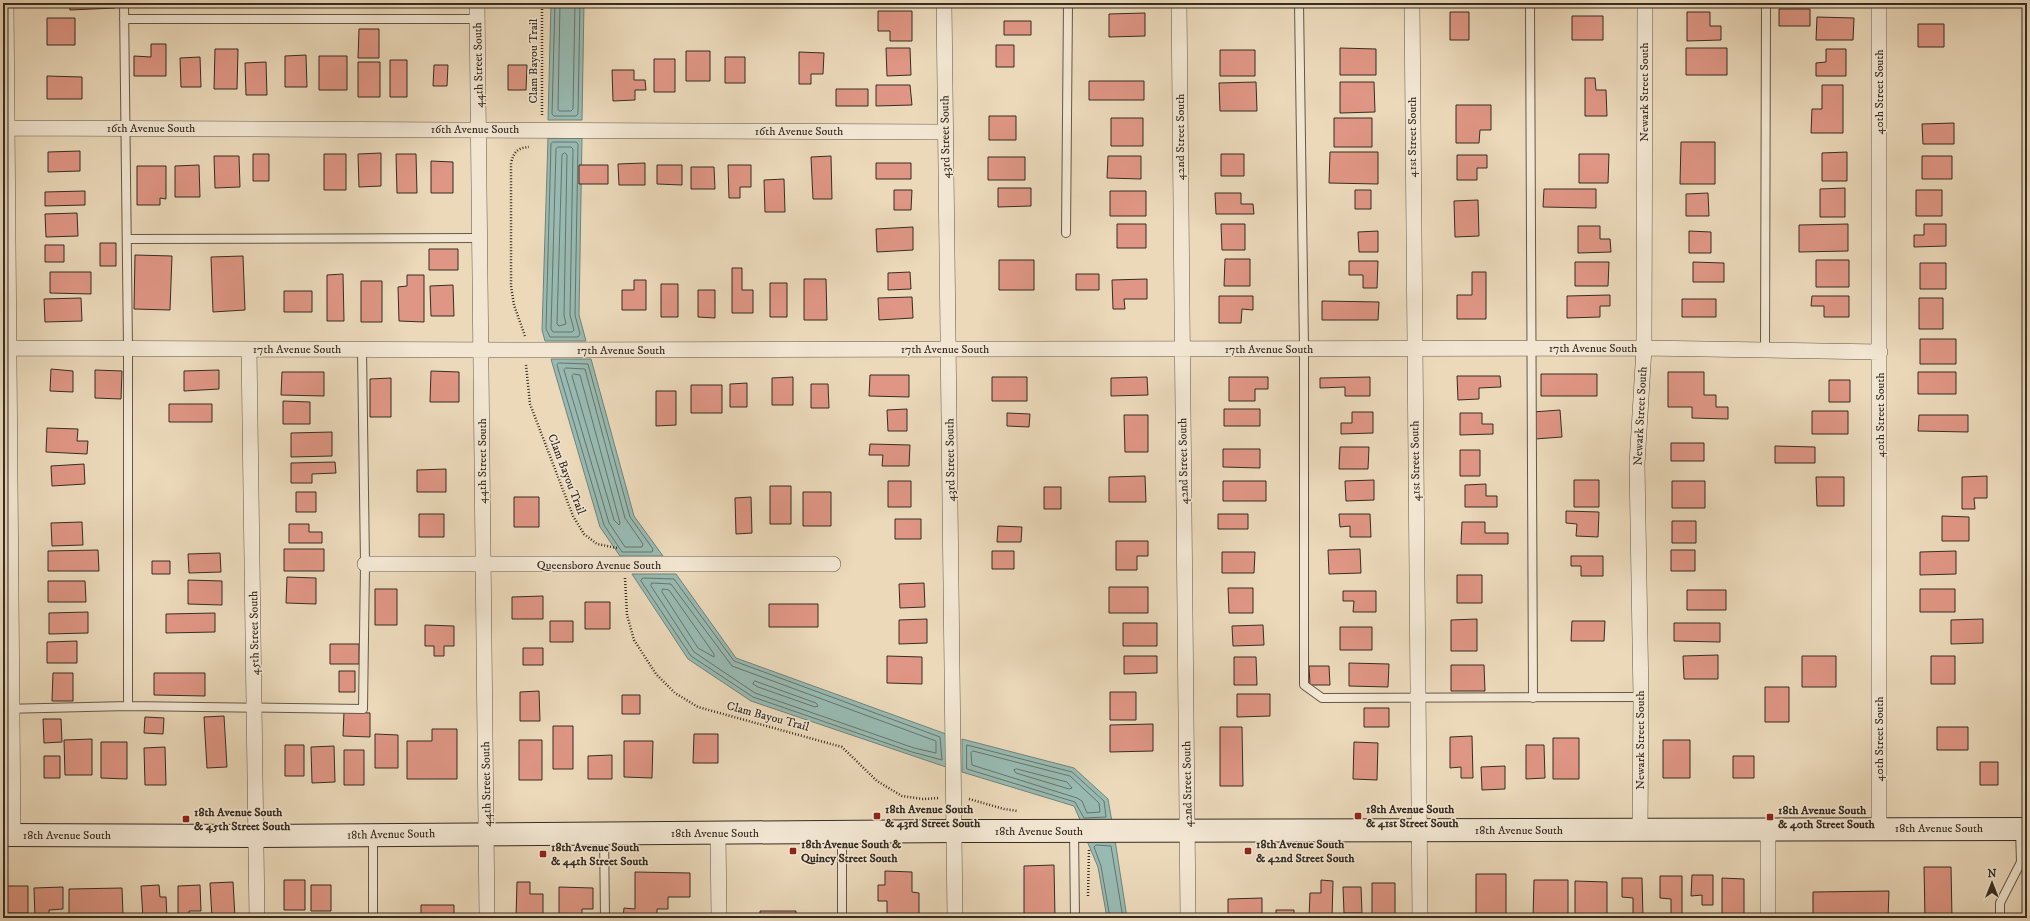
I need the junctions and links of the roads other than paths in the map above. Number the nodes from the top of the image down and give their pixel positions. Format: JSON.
{"nodes":[{"id":1,"x":6,"y":3,"type":"edge"},
{"id":2,"x":124,"y":3,"type":"edge"},
{"id":3,"x":477,"y":3,"type":"edge"},
{"id":4,"x":944,"y":3,"type":"edge"},
{"id":5,"x":1068,"y":3,"type":"edge"},
{"id":6,"x":1179,"y":3,"type":"edge"},
{"id":7,"x":1299,"y":3,"type":"edge"},
{"id":8,"x":1412,"y":3,"type":"edge"},
{"id":9,"x":1530,"y":3,"type":"edge"},
{"id":10,"x":1645,"y":3,"type":"edge"},
{"id":11,"x":1766,"y":3,"type":"edge"},
{"id":12,"x":1879,"y":3,"type":"edge"},
{"id":13,"x":124,"y":19,"type":"junction"},
{"id":14,"x":477,"y":19,"type":"junction"},
{"id":15,"x":6,"y":128,"type":"junction"},
{"id":16,"x":125,"y":128,"type":"junction"},
{"id":17,"x":478,"y":129,"type":"junction"},
{"id":18,"x":944,"y":132,"type":"junction"},
{"id":19,"x":1066,"y":233,"type":"dead end"},
{"id":20,"x":480,"y":238,"type":"junction"},
{"id":21,"x":127,"y":239,"type":"junction"},
{"id":22,"x":10,"y":348,"type":"junction"},
{"id":23,"x":482,"y":348,"type":"junction"},
{"id":24,"x":1304,"y":348,"type":"junction"},
{"id":25,"x":1414,"y":348,"type":"junction"},
{"id":26,"x":1530,"y":348,"type":"junction"},
{"id":27,"x":1644,"y":348,"type":"junction"},
{"id":28,"x":128,"y":349,"type":"junction"},
{"id":29,"x":249,"y":349,"type":"junction"},
{"id":30,"x":362,"y":349,"type":"junction"},
{"id":31,"x":948,"y":349,"type":"junction"},
{"id":32,"x":1181,"y":349,"type":"junction"},
{"id":33,"x":1765,"y":350,"type":"junction"},
{"id":34,"x":1880,"y":352,"type":"junction"},
{"id":35,"x":7,"y":365,"type":"edge"},
{"id":36,"x":364,"y":564,"type":"junction"},
{"id":37,"x":833,"y":564,"type":"dead end"},
{"id":38,"x":482,"y":565,"type":"junction"},
{"id":39,"x":1641,"y":697,"type":"junction"},
{"id":40,"x":1533,"y":698,"type":"junction"},
{"id":41,"x":1418,"y":699,"type":"junction"},
{"id":42,"x":128,"y":706,"type":"junction"},
{"id":43,"x":255,"y":707,"type":"junction"},
{"id":44,"x":8,"y":709,"type":"edge"},
{"id":45,"x":1879,"y":828,"type":"junction"},
{"id":46,"x":1768,"y":829,"type":"junction"},
{"id":47,"x":2024,"y":829,"type":"edge"},
{"id":48,"x":1640,"y":830,"type":"junction"},
{"id":49,"x":954,"y":831,"type":"junction"},
{"id":50,"x":1188,"y":831,"type":"junction"},
{"id":51,"x":1420,"y":831,"type":"junction"},
{"id":52,"x":842,"y":832,"type":"junction"},
{"id":53,"x":1081,"y":832,"type":"junction"},
{"id":54,"x":487,"y":833,"type":"junction"},
{"id":55,"x":604,"y":833,"type":"junction"},
{"id":56,"x":718,"y":833,"type":"junction"},
{"id":57,"x":8,"y":835,"type":"edge"},
{"id":58,"x":373,"y":835,"type":"junction"},
{"id":59,"x":258,"y":836,"type":"junction"},
{"id":60,"x":258,"y":918,"type":"edge"},
{"id":61,"x":373,"y":918,"type":"edge"},
{"id":62,"x":487,"y":918,"type":"edge"},
{"id":63,"x":605,"y":918,"type":"edge"},
{"id":64,"x":719,"y":918,"type":"edge"},
{"id":65,"x":842,"y":918,"type":"edge"},
{"id":66,"x":955,"y":918,"type":"edge"},
{"id":67,"x":1075,"y":918,"type":"edge"},
{"id":68,"x":1188,"y":918,"type":"edge"},
{"id":69,"x":1420,"y":918,"type":"edge"},
{"id":70,"x":1768,"y":918,"type":"edge"},
{"id":71,"x":2000,"y":918,"type":"edge"}],
"edges":[{"from":1,"to":15,"type":"street"},
{"from":2,"to":13,"type":"lane"},
{"from":3,"to":14,"type":"street","name":"44th Street South"},
{"from":4,"to":18,"type":"street","name":"43rd Street South"},
{"from":5,"to":19,"type":"lane"},
{"from":6,"to":32,"type":"street","name":"42nd Street South"},
{"from":7,"to":24,"type":"lane"},
{"from":8,"to":25,"type":"street","name":"41st Street South"},
{"from":9,"to":26,"type":"lane"},
{"from":10,"to":27,"type":"street","name":"Newark Street South"},
{"from":11,"to":33,"type":"lane"},
{"from":12,"to":34,"type":"street","name":"40th Street South"},
{"from":13,"to":14,"type":"lane"},
{"from":13,"to":16,"type":"lane"},
{"from":14,"to":17,"type":"street","name":"44th Street South"},
{"from":15,"to":16,"type":"street","name":"16th Avenue South"},
{"from":15,"to":22,"type":"street"},
{"from":16,"to":17,"type":"street","name":"16th Avenue South"},
{"from":16,"to":21,"type":"lane"},
{"from":17,"to":18,"type":"street","name":"16th Avenue South"},
{"from":17,"to":20,"type":"street","name":"44th Street South"},
{"from":18,"to":31,"type":"street","name":"43rd Street South"},
{"from":20,"to":21,"type":"lane"},
{"from":20,"to":23,"type":"street","name":"44th Street South"},
{"from":21,"to":28,"type":"lane"},
{"from":22,"to":28,"type":"street","name":"17th Avenue South"},
{"from":22,"to":35,"type":"street"},
{"from":23,"to":30,"type":"street","name":"17th Avenue South"},
{"from":23,"to":31,"type":"street","name":"17th Avenue South"},
{"from":23,"to":38,"type":"street","name":"44th Street South"},
{"from":24,"to":25,"type":"street","name":"17th Avenue South"},
{"from":24,"to":32,"type":"street","name":"17th Avenue South"},
{"from":24,"to":41,"type":"lane"},
{"from":25,"to":26,"type":"street","name":"17th Avenue South"},
{"from":25,"to":41,"type":"street","name":"41st Street South"},
{"from":26,"to":27,"type":"street","name":"17th Avenue South"},
{"from":26,"to":40,"type":"lane"},
{"from":27,"to":33,"type":"street","name":"17th Avenue South"},
{"from":27,"to":39,"type":"street","name":"Newark Street South"},
{"from":28,"to":29,"type":"street","name":"17th Avenue South"},
{"from":28,"to":42,"type":"lane"},
{"from":29,"to":30,"type":"street","name":"17th Avenue South"},
{"from":29,"to":43,"type":"street","name":"45th Street South"},
{"from":30,"to":36,"type":"lane"},
{"from":31,"to":32,"type":"street","name":"17th Avenue South"},
{"from":31,"to":49,"type":"street","name":"43rd Street South"},
{"from":32,"to":50,"type":"street","name":"42nd Street South"},
{"from":33,"to":34,"type":"street","name":"17th Avenue South"},
{"from":34,"to":45,"type":"street","name":"40th Street South"},
{"from":35,"to":44,"type":"street"},
{"from":36,"to":38,"type":"street","name":"Queensboro Avenue South"},
{"from":36,"to":43,"type":"lane"},
{"from":37,"to":38,"type":"street","name":"Queensboro Avenue South"},
{"from":38,"to":54,"type":"street","name":"44th Street South"},
{"from":39,"to":40,"type":"lane"},
{"from":39,"to":48,"type":"street","name":"Newark Street South"},
{"from":40,"to":41,"type":"lane"},
{"from":41,"to":51,"type":"street","name":"41st Street South"},
{"from":42,"to":43,"type":"lane"},
{"from":42,"to":44,"type":"lane"},
{"from":43,"to":59,"type":"street","name":"45th Street South"},
{"from":44,"to":57,"type":"street"},
{"from":45,"to":46,"type":"street","name":"18th Avenue South"},
{"from":45,"to":47,"type":"street","name":"18th Avenue South"},
{"from":46,"to":48,"type":"street","name":"18th Avenue South"},
{"from":46,"to":70,"type":"street"},
{"from":47,"to":71,"type":"lane"},
{"from":48,"to":51,"type":"street","name":"18th Avenue South"},
{"from":49,"to":52,"type":"street","name":"18th Avenue South"},
{"from":49,"to":53,"type":"street","name":"18th Avenue South"},
{"from":49,"to":66,"type":"street","name":"43rd Street South"},
{"from":50,"to":51,"type":"street","name":"18th Avenue South"},
{"from":50,"to":53,"type":"street","name":"18th Avenue South"},
{"from":50,"to":68,"type":"street","name":"42nd Street South"},
{"from":51,"to":69,"type":"street","name":"41st Street South"},
{"from":52,"to":56,"type":"street","name":"18th Avenue South"},
{"from":52,"to":65,"type":"lane"},
{"from":53,"to":67,"type":"lane"},
{"from":54,"to":55,"type":"street","name":"18th Avenue South"},
{"from":54,"to":58,"type":"street","name":"18th Avenue South"},
{"from":54,"to":62,"type":"street","name":"44th Street South"},
{"from":55,"to":56,"type":"street","name":"18th Avenue South"},
{"from":55,"to":63,"type":"lane"},
{"from":56,"to":64,"type":"street"},
{"from":57,"to":59,"type":"street","name":"18th Avenue South"},
{"from":58,"to":59,"type":"street","name":"18th Avenue South"},
{"from":58,"to":61,"type":"lane"},
{"from":59,"to":60,"type":"street","name":"45th Street South"}]}
